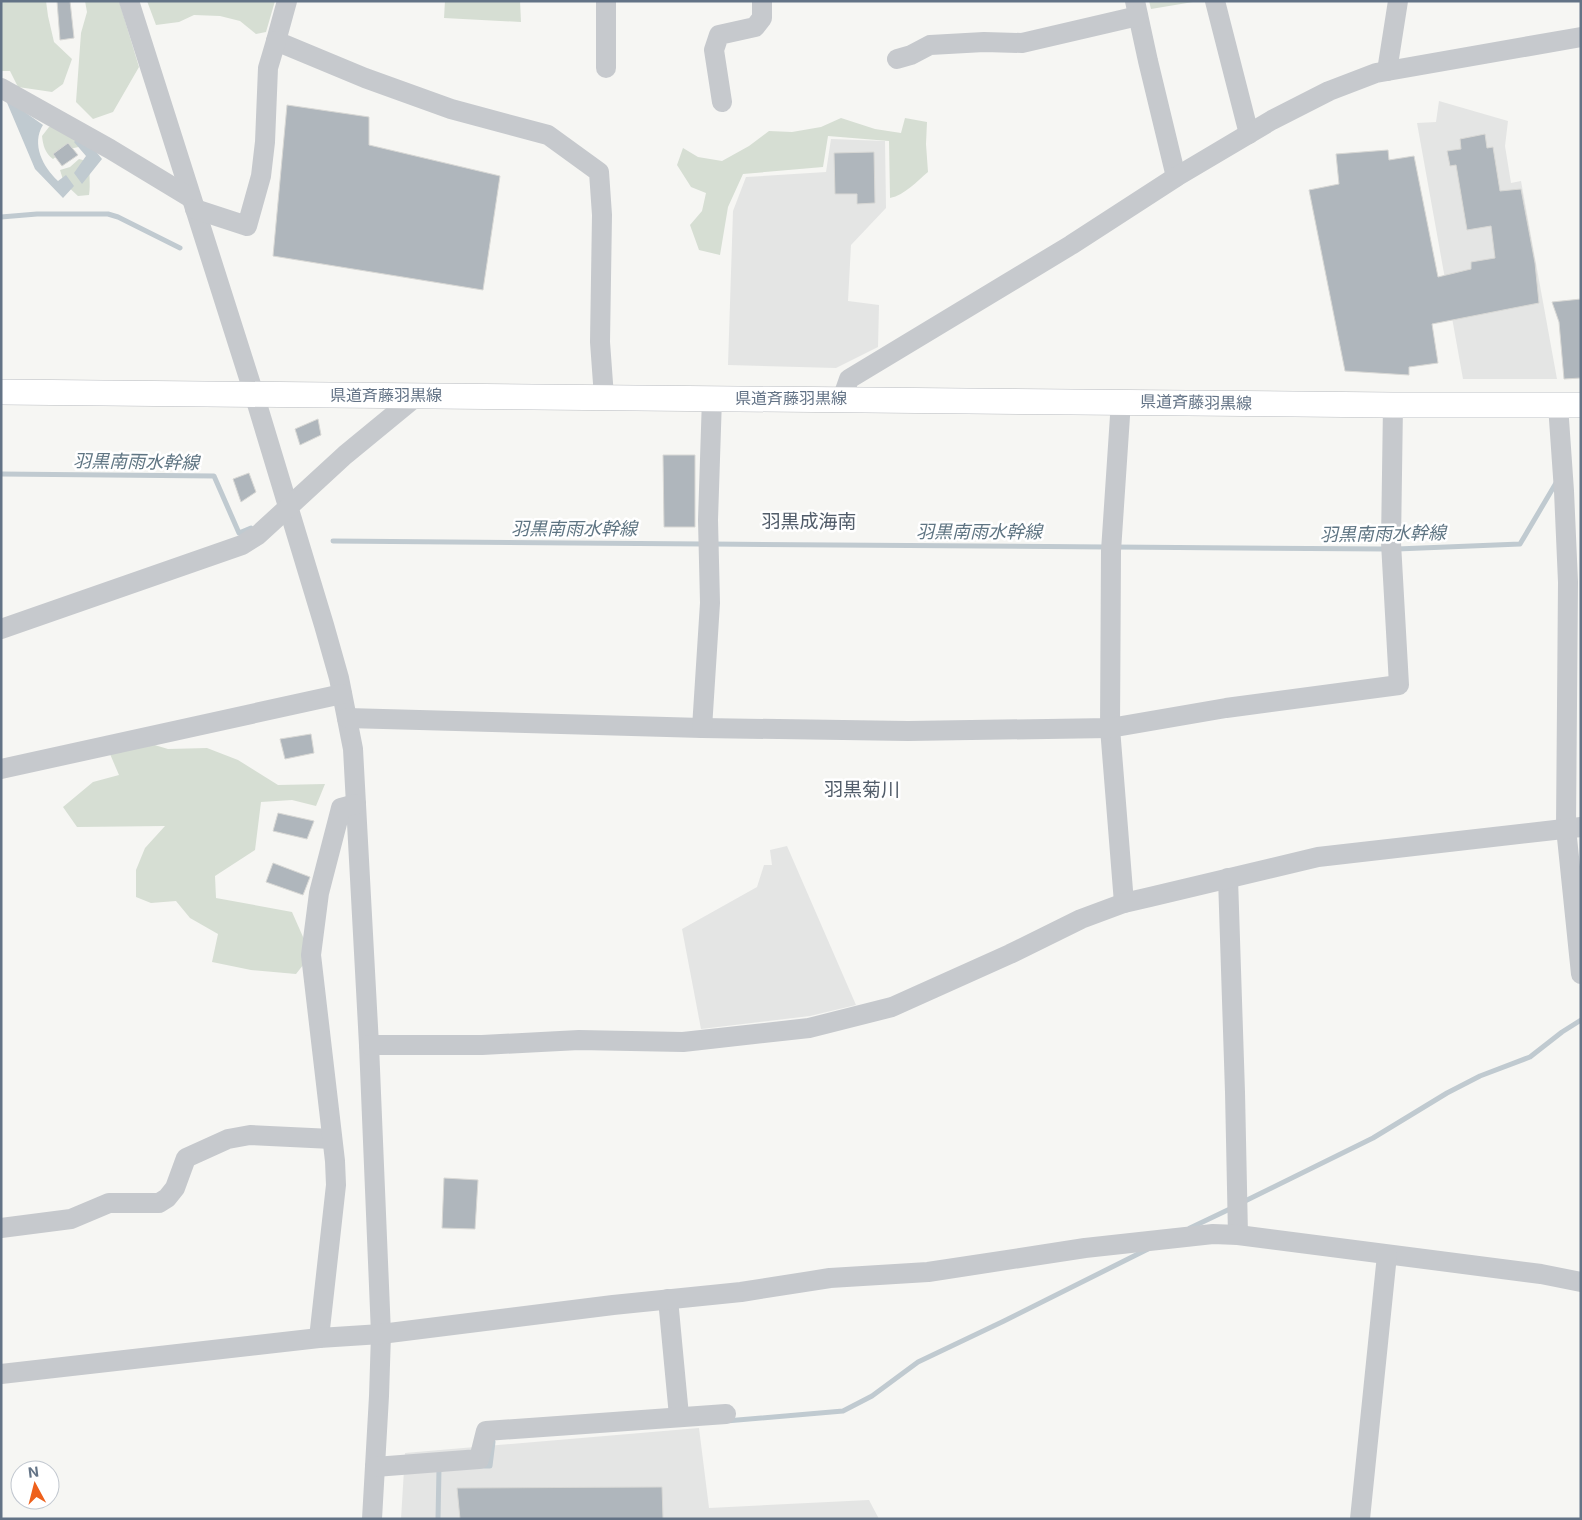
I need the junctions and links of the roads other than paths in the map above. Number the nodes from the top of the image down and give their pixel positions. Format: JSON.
{"nodes":[{"id":1,"x":129,"y":1,"type":"edge"},
{"id":2,"x":287,"y":1,"type":"edge"},
{"id":3,"x":606,"y":1,"type":"edge"},
{"id":4,"x":762,"y":1,"type":"edge"},
{"id":5,"x":1215,"y":1,"type":"edge"},
{"id":6,"x":1398,"y":1,"type":"edge"},
{"id":7,"x":1137,"y":9,"type":"edge"},
{"id":8,"x":1581,"y":37,"type":"edge"},
{"id":9,"x":276,"y":41,"type":"junction"},
{"id":10,"x":897,"y":59,"type":"dead end"},
{"id":11,"x":606,"y":68,"type":"dead end"},
{"id":12,"x":1387,"y":71,"type":"junction"},
{"id":13,"x":1,"y":88,"type":"edge"},
{"id":14,"x":722,"y":102,"type":"dead end"},
{"id":15,"x":1249,"y":134,"type":"junction"},
{"id":16,"x":1176,"y":177,"type":"junction"},
{"id":17,"x":193,"y":203,"type":"junction"},
{"id":18,"x":1,"y":392,"type":"edge"},
{"id":19,"x":254,"y":394,"type":"junction"},
{"id":20,"x":418,"y":396,"type":"junction"},
{"id":21,"x":604,"y":397,"type":"junction"},
{"id":22,"x":712,"y":398,"type":"junction"},
{"id":23,"x":842,"y":399,"type":"junction"},
{"id":24,"x":1121,"y":401,"type":"junction"},
{"id":25,"x":1393,"y":405,"type":"junction"},
{"id":26,"x":1569,"y":405,"type":"edge"},
{"id":27,"x":288,"y":509,"type":"junction"},
{"id":28,"x":1,"y":629,"type":"edge"},
{"id":29,"x":342,"y":694,"type":"junction"},
{"id":30,"x":347,"y":718,"type":"junction"},
{"id":31,"x":702,"y":728,"type":"junction"},
{"id":32,"x":1110,"y":728,"type":"junction"},
{"id":33,"x":1,"y":769,"type":"edge"},
{"id":34,"x":356,"y":804,"type":"junction"},
{"id":35,"x":1573,"y":828,"type":"edge"},
{"id":36,"x":1228,"y":878,"type":"junction"},
{"id":37,"x":1124,"y":904,"type":"junction"},
{"id":38,"x":1581,"y":974,"type":"edge"},
{"id":39,"x":369,"y":1045,"type":"junction"},
{"id":40,"x":332,"y":1139,"type":"junction"},
{"id":41,"x":1,"y":1228,"type":"edge"},
{"id":42,"x":1238,"y":1235,"type":"junction"},
{"id":43,"x":1387,"y":1255,"type":"junction"},
{"id":44,"x":1581,"y":1282,"type":"edge"},
{"id":45,"x":668,"y":1299,"type":"junction"},
{"id":46,"x":381,"y":1334,"type":"junction"},
{"id":47,"x":319,"y":1338,"type":"junction"},
{"id":48,"x":1,"y":1374,"type":"edge"},
{"id":49,"x":726,"y":1414,"type":"dead end"},
{"id":50,"x":679,"y":1416,"type":"junction"},
{"id":51,"x":375,"y":1467,"type":"junction"},
{"id":52,"x":372,"y":1519,"type":"edge"},
{"id":53,"x":1360,"y":1519,"type":"edge"}],
"edges":[{"from":1,"to":17,"type":"street"},
{"from":2,"to":9,"type":"street"},
{"from":3,"to":11,"type":"street"},
{"from":4,"to":14,"type":"street"},
{"from":5,"to":15,"type":"street"},
{"from":6,"to":12,"type":"street"},
{"from":7,"to":10,"type":"street"},
{"from":7,"to":16,"type":"street"},
{"from":8,"to":12,"type":"street"},
{"from":9,"to":17,"type":"street"},
{"from":9,"to":21,"type":"street"},
{"from":12,"to":15,"type":"street"},
{"from":13,"to":17,"type":"street"},
{"from":15,"to":16,"type":"street"},
{"from":16,"to":23,"type":"street"},
{"from":17,"to":19,"type":"street"},
{"from":18,"to":19,"type":"main road","name":"県道斉藤羽黒線"},
{"from":19,"to":20,"type":"main road","name":"県道斉藤羽黒線"},
{"from":19,"to":27,"type":"street"},
{"from":20,"to":21,"type":"main road","name":"県道斉藤羽黒線"},
{"from":20,"to":27,"type":"street"},
{"from":21,"to":22,"type":"main road","name":"県道斉藤羽黒線"},
{"from":22,"to":23,"type":"main road","name":"県道斉藤羽黒線"},
{"from":22,"to":31,"type":"street"},
{"from":23,"to":24,"type":"main road","name":"県道斉藤羽黒線"},
{"from":24,"to":25,"type":"main road","name":"県道斉藤羽黒線"},
{"from":24,"to":32,"type":"street"},
{"from":25,"to":26,"type":"main road","name":"県道斉藤羽黒線"},
{"from":25,"to":32,"type":"street"},
{"from":26,"to":35,"type":"street"},
{"from":27,"to":28,"type":"street"},
{"from":27,"to":29,"type":"street"},
{"from":29,"to":30,"type":"street"},
{"from":29,"to":33,"type":"street"},
{"from":30,"to":31,"type":"street"},
{"from":30,"to":34,"type":"street"},
{"from":31,"to":32,"type":"street"},
{"from":32,"to":37,"type":"street"},
{"from":34,"to":39,"type":"street"},
{"from":34,"to":40,"type":"street"},
{"from":35,"to":36,"type":"street"},
{"from":35,"to":38,"type":"street"},
{"from":36,"to":37,"type":"street"},
{"from":36,"to":42,"type":"street"},
{"from":37,"to":39,"type":"street"},
{"from":39,"to":46,"type":"street"},
{"from":40,"to":41,"type":"street"},
{"from":40,"to":47,"type":"street"},
{"from":42,"to":43,"type":"street"},
{"from":42,"to":45,"type":"street"},
{"from":43,"to":44,"type":"street"},
{"from":43,"to":53,"type":"street"},
{"from":45,"to":46,"type":"street"},
{"from":45,"to":50,"type":"street"},
{"from":46,"to":47,"type":"street"},
{"from":46,"to":51,"type":"street"},
{"from":47,"to":48,"type":"street"},
{"from":49,"to":50,"type":"street"},
{"from":50,"to":51,"type":"street"},
{"from":51,"to":52,"type":"street"}]}
